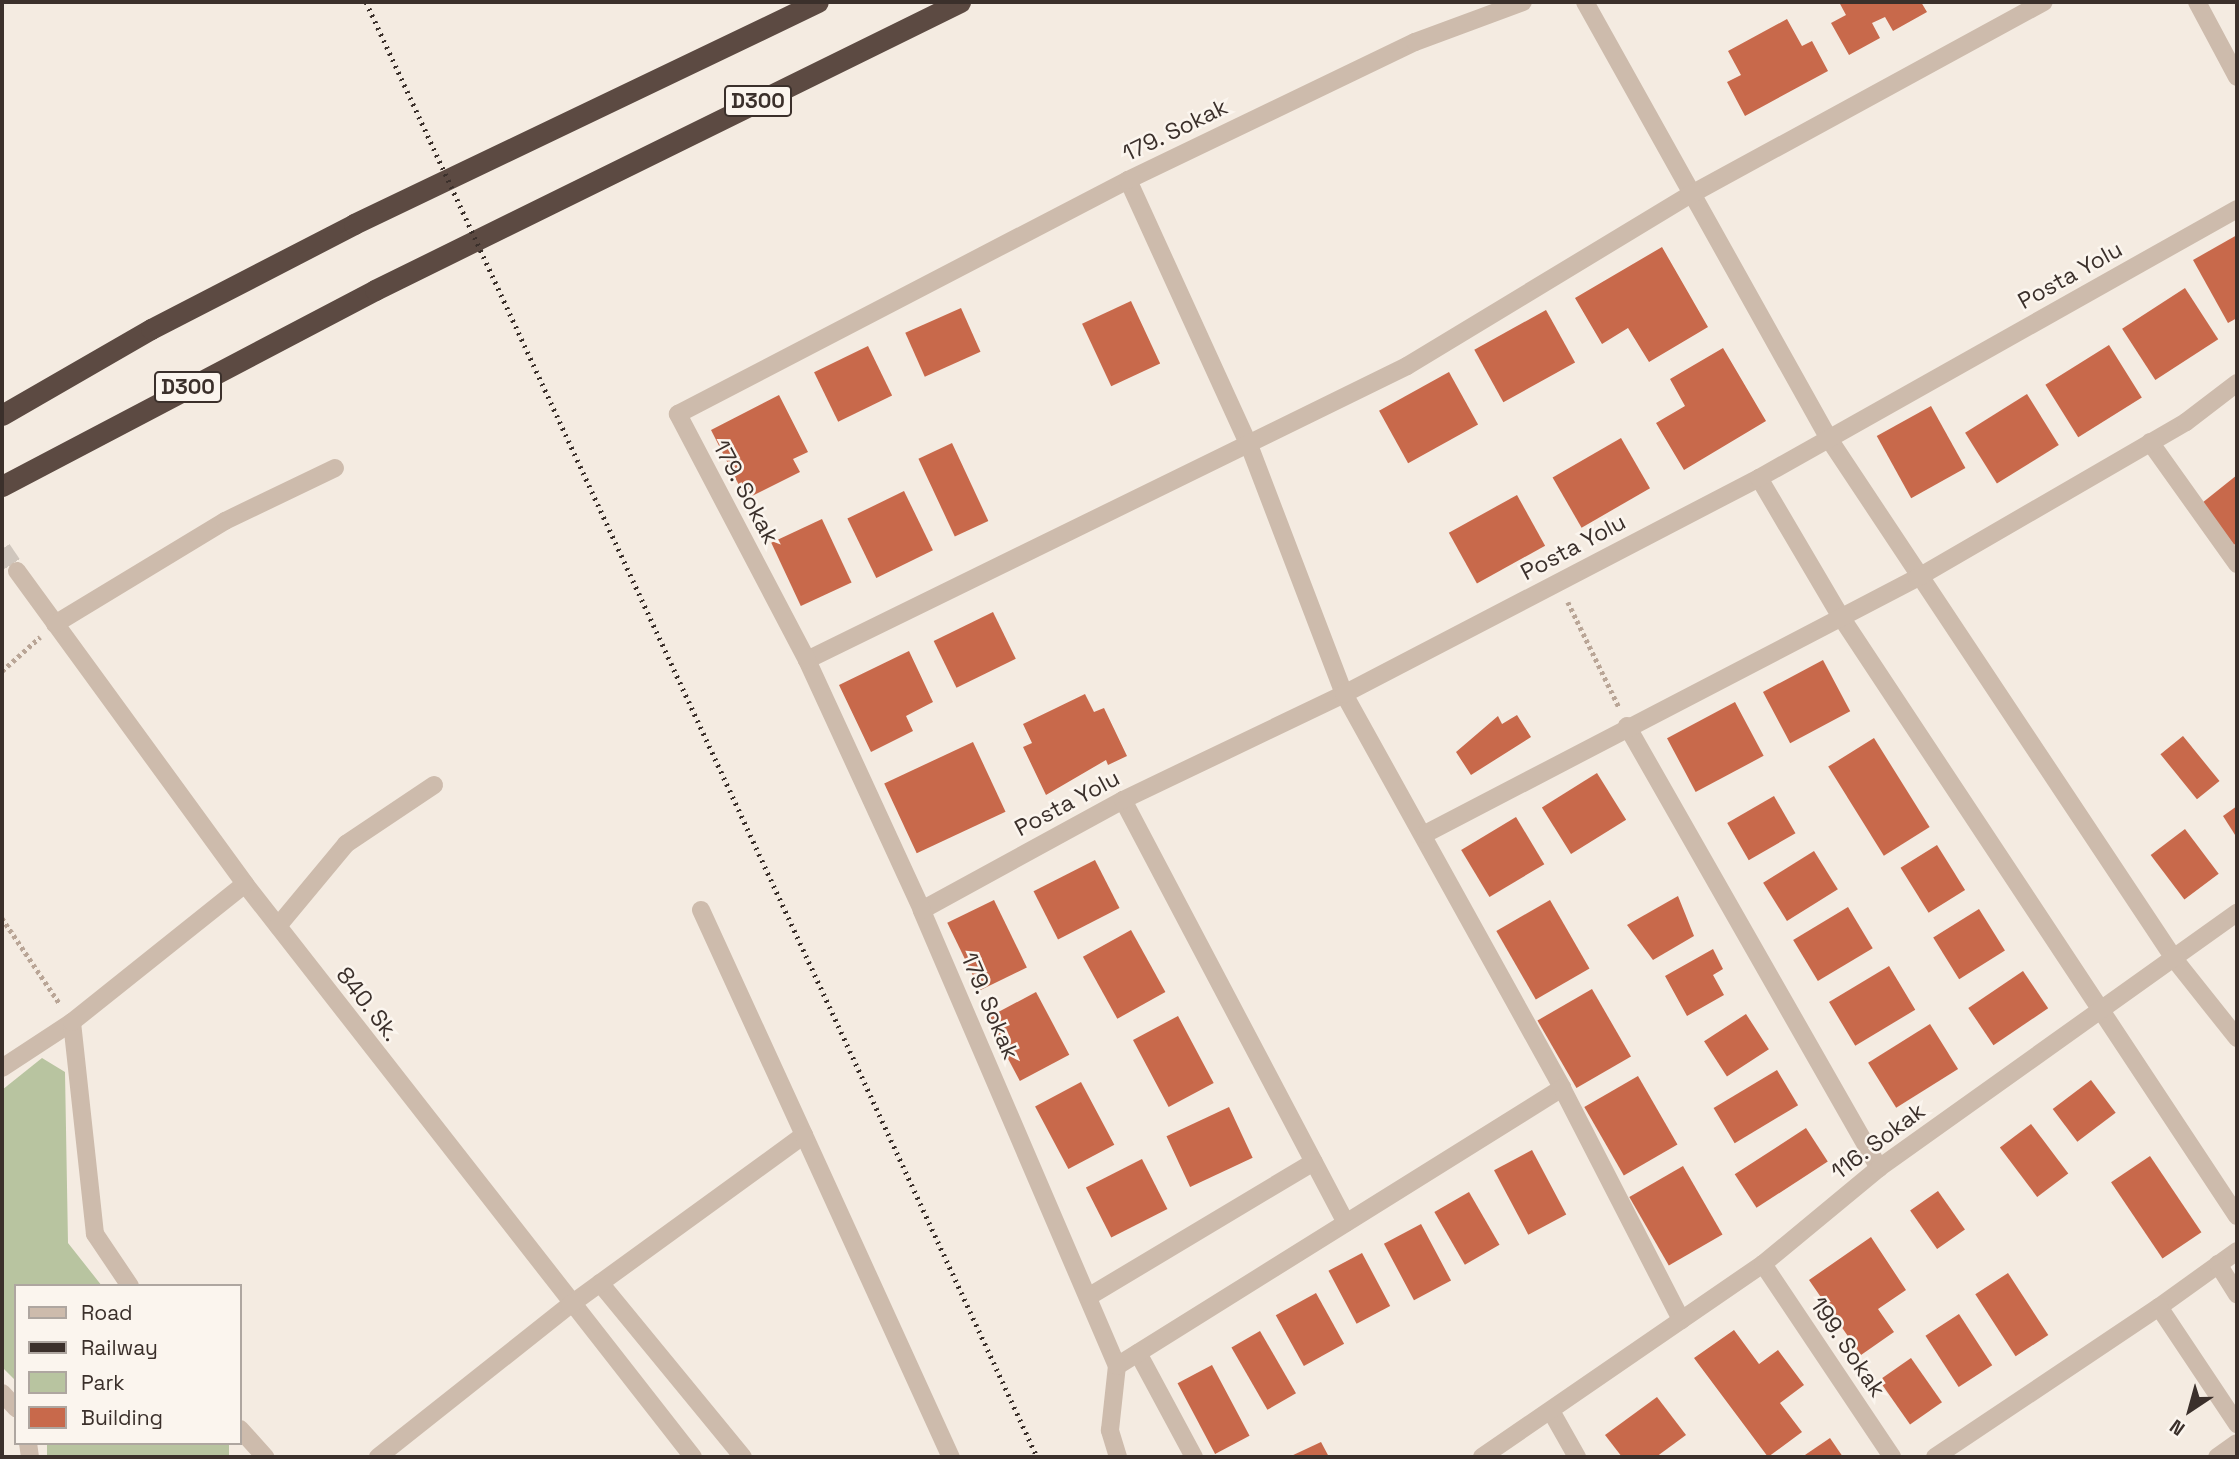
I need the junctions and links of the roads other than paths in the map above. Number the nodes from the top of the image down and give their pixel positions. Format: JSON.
{"nodes":[{"id":1,"x":818,"y":2,"type":"edge"},
{"id":2,"x":960,"y":2,"type":"edge"},
{"id":3,"x":1523,"y":2,"type":"edge"},
{"id":4,"x":1585,"y":2,"type":"edge"},
{"id":5,"x":2044,"y":2,"type":"edge"},
{"id":6,"x":2197,"y":2,"type":"edge"},
{"id":7,"x":2237,"y":77,"type":"edge"},
{"id":8,"x":1128,"y":180,"type":"junction"},
{"id":9,"x":1688,"y":196,"type":"junction"},
{"id":10,"x":2237,"y":209,"type":"edge"},
{"id":11,"x":2237,"y":383,"type":"edge"},
{"id":12,"x":2,"y":415,"type":"edge"},
{"id":13,"x":1829,"y":439,"type":"junction"},
{"id":14,"x":2150,"y":442,"type":"junction"},
{"id":15,"x":1249,"y":445,"type":"junction"},
{"id":16,"x":335,"y":468,"type":"dead end"},
{"id":17,"x":1759,"y":478,"type":"junction"},
{"id":18,"x":2,"y":486,"type":"edge"},
{"id":19,"x":2237,"y":564,"type":"edge"},
{"id":20,"x":16,"y":571,"type":"tunnel mouth"},
{"id":21,"x":1917,"y":578,"type":"junction"},
{"id":22,"x":1842,"y":617,"type":"junction"},
{"id":23,"x":55,"y":624,"type":"junction"},
{"id":24,"x":807,"y":660,"type":"junction"},
{"id":25,"x":1344,"y":695,"type":"junction"},
{"id":26,"x":1627,"y":726,"type":"junction"},
{"id":27,"x":434,"y":785,"type":"dead end"},
{"id":28,"x":1123,"y":800,"type":"junction"},
{"id":29,"x":1425,"y":834,"type":"junction"},
{"id":30,"x":245,"y":884,"type":"junction"},
{"id":31,"x":702,"y":910,"type":"dead end"},
{"id":32,"x":922,"y":910,"type":"junction"},
{"id":33,"x":2237,"y":913,"type":"edge"},
{"id":34,"x":278,"y":926,"type":"junction"},
{"id":35,"x":2175,"y":961,"type":"junction"},
{"id":36,"x":2099,"y":1011,"type":"junction"},
{"id":37,"x":72,"y":1022,"type":"junction"},
{"id":38,"x":2237,"y":1038,"type":"edge"},
{"id":39,"x":2,"y":1069,"type":"edge"},
{"id":40,"x":1562,"y":1088,"type":"junction"},
{"id":41,"x":804,"y":1135,"type":"junction"},
{"id":42,"x":1314,"y":1162,"type":"junction"},
{"id":43,"x":1879,"y":1168,"type":"junction"},
{"id":44,"x":2237,"y":1216,"type":"edge"},
{"id":45,"x":1346,"y":1223,"type":"junction"},
{"id":46,"x":2237,"y":1251,"type":"edge"},
{"id":47,"x":1763,"y":1264,"type":"junction"},
{"id":48,"x":2218,"y":1264,"type":"junction"},
{"id":49,"x":600,"y":1283,"type":"junction"},
{"id":50,"x":129,"y":1284,"type":"edge"},
{"id":51,"x":2237,"y":1294,"type":"edge"},
{"id":52,"x":1088,"y":1297,"type":"junction"},
{"id":53,"x":570,"y":1306,"type":"junction"},
{"id":54,"x":2160,"y":1307,"type":"junction"},
{"id":55,"x":1681,"y":1320,"type":"junction"},
{"id":56,"x":1138,"y":1353,"type":"junction"},
{"id":57,"x":1117,"y":1366,"type":"junction"},
{"id":58,"x":2,"y":1393,"type":"edge"},
{"id":59,"x":14,"y":1406,"type":"edge"},
{"id":60,"x":1550,"y":1411,"type":"junction"},
{"id":61,"x":2237,"y":1424,"type":"edge"},
{"id":62,"x":242,"y":1431,"type":"edge"},
{"id":63,"x":2237,"y":1443,"type":"edge"},
{"id":64,"x":265,"y":1457,"type":"edge"},
{"id":65,"x":379,"y":1457,"type":"edge"},
{"id":66,"x":693,"y":1457,"type":"edge"},
{"id":67,"x":743,"y":1457,"type":"edge"},
{"id":68,"x":951,"y":1457,"type":"edge"},
{"id":69,"x":1118,"y":1457,"type":"edge"},
{"id":70,"x":1194,"y":1457,"type":"edge"},
{"id":71,"x":1482,"y":1457,"type":"edge"},
{"id":72,"x":1577,"y":1457,"type":"edge"},
{"id":73,"x":1892,"y":1457,"type":"edge"},
{"id":74,"x":1935,"y":1457,"type":"edge"},
{"id":75,"x":2217,"y":1457,"type":"edge"}],
"edges":[{"from":1,"to":12,"type":"highway","number":"D300"},
{"from":2,"to":18,"type":"highway","number":"D300"},
{"from":3,"to":8,"type":"street","name":"179. Sokak"},
{"from":4,"to":9,"type":"street"},
{"from":5,"to":9,"type":"street"},
{"from":6,"to":7,"type":"street"},
{"from":8,"to":15,"type":"street"},
{"from":8,"to":24,"type":"street","name":"179. Sokak"},
{"from":9,"to":13,"type":"street"},
{"from":9,"to":15,"type":"street"},
{"from":10,"to":13,"type":"street","name":"Posta Yolu"},
{"from":11,"to":14,"type":"street"},
{"from":13,"to":17,"type":"street","name":"Posta Yolu"},
{"from":13,"to":21,"type":"street"},
{"from":14,"to":19,"type":"street"},
{"from":14,"to":21,"type":"street"},
{"from":15,"to":24,"type":"street"},
{"from":15,"to":25,"type":"street"},
{"from":16,"to":23,"type":"street"},
{"from":17,"to":22,"type":"street"},
{"from":17,"to":25,"type":"street","name":"Posta Yolu"},
{"from":20,"to":23,"type":"street","name":"840. Sk."},
{"from":21,"to":22,"type":"street"},
{"from":21,"to":35,"type":"street"},
{"from":22,"to":26,"type":"street"},
{"from":22,"to":36,"type":"street"},
{"from":23,"to":30,"type":"street","name":"840. Sk."},
{"from":24,"to":32,"type":"street","name":"179. Sokak"},
{"from":25,"to":28,"type":"street","name":"Posta Yolu"},
{"from":25,"to":29,"type":"street"},
{"from":26,"to":29,"type":"street"},
{"from":26,"to":43,"type":"street"},
{"from":27,"to":34,"type":"street"},
{"from":28,"to":32,"type":"street","name":"Posta Yolu"},
{"from":28,"to":42,"type":"street"},
{"from":29,"to":40,"type":"street"},
{"from":30,"to":34,"type":"street","name":"840. Sk."},
{"from":30,"to":37,"type":"street"},
{"from":31,"to":41,"type":"street"},
{"from":32,"to":52,"type":"street","name":"179. Sokak"},
{"from":33,"to":35,"type":"street","name":"116. Sokak"},
{"from":34,"to":53,"type":"street","name":"840. Sk."},
{"from":35,"to":36,"type":"street","name":"116. Sokak"},
{"from":35,"to":38,"type":"street"},
{"from":36,"to":43,"type":"street","name":"116. Sokak"},
{"from":36,"to":44,"type":"street"},
{"from":37,"to":39,"type":"street"},
{"from":37,"to":50,"type":"street"},
{"from":40,"to":45,"type":"street"},
{"from":40,"to":55,"type":"street"},
{"from":41,"to":49,"type":"street"},
{"from":41,"to":68,"type":"street"},
{"from":42,"to":45,"type":"street"},
{"from":42,"to":52,"type":"street"},
{"from":43,"to":47,"type":"street","name":"116. Sokak"},
{"from":45,"to":56,"type":"street"},
{"from":46,"to":48,"type":"street"},
{"from":47,"to":55,"type":"street","name":"116. Sokak"},
{"from":47,"to":73,"type":"street","name":"199. Sokak"},
{"from":48,"to":51,"type":"street"},
{"from":48,"to":54,"type":"street"},
{"from":49,"to":53,"type":"street"},
{"from":49,"to":67,"type":"street"},
{"from":52,"to":57,"type":"street","name":"179. Sokak"},
{"from":53,"to":65,"type":"street"},
{"from":53,"to":66,"type":"street","name":"840. Sk."},
{"from":54,"to":61,"type":"street"},
{"from":54,"to":74,"type":"street"},
{"from":55,"to":60,"type":"street","name":"116. Sokak"},
{"from":56,"to":57,"type":"street"},
{"from":56,"to":70,"type":"street"},
{"from":57,"to":69,"type":"street","name":"179. Sokak"},
{"from":58,"to":59,"type":"street"},
{"from":60,"to":71,"type":"street","name":"116. Sokak"},
{"from":60,"to":72,"type":"street"},
{"from":62,"to":64,"type":"street"},
{"from":63,"to":75,"type":"street"}]}
